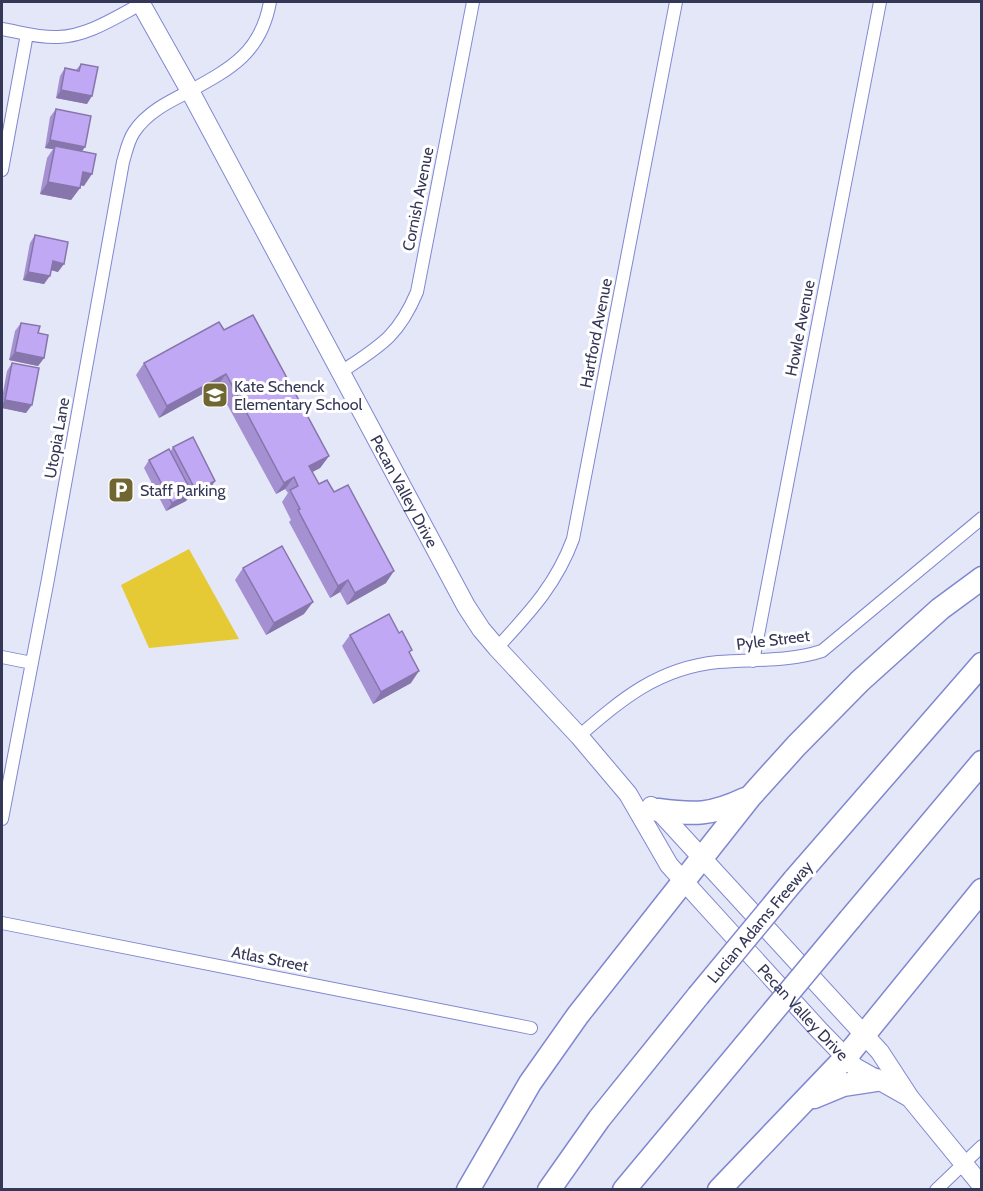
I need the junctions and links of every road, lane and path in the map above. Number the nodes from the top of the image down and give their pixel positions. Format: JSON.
{"nodes":[{"id":1,"x":270,"y":2,"type":"edge"},
{"id":2,"x":473,"y":2,"type":"edge"},
{"id":3,"x":676,"y":2,"type":"edge"},
{"id":4,"x":880,"y":2,"type":"edge"},
{"id":5,"x":141,"y":3,"type":"edge"},
{"id":6,"x":2,"y":29,"type":"edge"},
{"id":7,"x":27,"y":34,"type":"junction"},
{"id":8,"x":190,"y":91,"type":"junction"},
{"id":9,"x":2,"y":170,"type":"edge"},
{"id":10,"x":341,"y":372,"type":"junction"},
{"id":11,"x":981,"y":518,"type":"edge"},
{"id":12,"x":981,"y":578,"type":"edge"},
{"id":13,"x":496,"y":648,"type":"junction"},
{"id":14,"x":2,"y":657,"type":"edge"},
{"id":15,"x":753,"y":661,"type":"junction"},
{"id":16,"x":32,"y":663,"type":"junction"},
{"id":17,"x":981,"y":664,"type":"edge"},
{"id":18,"x":579,"y":736,"type":"junction"},
{"id":19,"x":981,"y":762,"type":"edge"},
{"id":20,"x":628,"y":794,"type":"junction"},
{"id":21,"x":750,"y":797,"type":"junction"},
{"id":22,"x":658,"y":810,"type":"junction"},
{"id":23,"x":2,"y":819,"type":"edge"},
{"id":24,"x":702,"y":858,"type":"junction"},
{"id":25,"x":683,"y":881,"type":"junction"},
{"id":26,"x":981,"y":890,"type":"edge"},
{"id":27,"x":2,"y":923,"type":"edge"},
{"id":28,"x":531,"y":1028,"type":"dead end"},
{"id":29,"x":865,"y":1035,"type":"junction"},
{"id":30,"x":846,"y":1057,"type":"junction"},
{"id":31,"x":876,"y":1080,"type":"junction"},
{"id":32,"x":910,"y":1098,"type":"junction"},
{"id":33,"x":804,"y":1101,"type":"junction"},
{"id":34,"x":981,"y":1146,"type":"edge"},
{"id":35,"x":962,"y":1165,"type":"junction"},
{"id":36,"x":981,"y":1186,"type":"edge"},
{"id":37,"x":468,"y":1190,"type":"edge"},
{"id":38,"x":549,"y":1190,"type":"edge"},
{"id":39,"x":624,"y":1190,"type":"edge"},
{"id":40,"x":718,"y":1190,"type":"edge"},
{"id":41,"x":936,"y":1190,"type":"edge"}],
"edges":[{"from":1,"to":8,"type":"street","name":"Utopia Lane"},
{"from":2,"to":10,"type":"street","name":"Cornish Avenue"},
{"from":3,"to":13,"type":"street","name":"Hartford Avenue"},
{"from":4,"to":15,"type":"street","name":"Howle Avenue"},
{"from":5,"to":7,"type":"street"},
{"from":5,"to":8,"type":"main road","name":"Pecan Valley Drive"},
{"from":6,"to":7,"type":"street"},
{"from":7,"to":9,"type":"street"},
{"from":8,"to":10,"type":"main road","name":"Pecan Valley Drive"},
{"from":8,"to":16,"type":"street","name":"Utopia Lane"},
{"from":10,"to":13,"type":"main road","name":"Pecan Valley Drive"},
{"from":11,"to":15,"type":"street","name":"Pyle Street"},
{"from":12,"to":21,"type":"highway"},
{"from":13,"to":18,"type":"main road","name":"Pecan Valley Drive"},
{"from":14,"to":16,"type":"street"},
{"from":15,"to":18,"type":"street","name":"Pyle Street"},
{"from":16,"to":23,"type":"street","name":"Utopia Lane"},
{"from":17,"to":38,"type":"highway","name":"Lucian Adams Freeway","bridge":true},
{"from":18,"to":20,"type":"main road","name":"Pecan Valley Drive"},
{"from":19,"to":39,"type":"highway","bridge":true},
{"from":20,"to":22,"type":"main road","name":"Pecan Valley Drive"},
{"from":20,"to":25,"type":"main road","name":"Pecan Valley Drive"},
{"from":21,"to":22,"type":"highway"},
{"from":21,"to":24,"type":"highway"},
{"from":22,"to":24,"type":"main road","name":"Pecan Valley Drive"},
{"from":24,"to":25,"type":"highway"},
{"from":24,"to":29,"type":"main road","name":"Pecan Valley Drive"},
{"from":25,"to":30,"type":"main road","name":"Pecan Valley Drive"},
{"from":25,"to":37,"type":"highway"},
{"from":26,"to":29,"type":"highway"},
{"from":27,"to":28,"type":"street","name":"Atlas Street"},
{"from":29,"to":30,"type":"highway"},
{"from":29,"to":32,"type":"main road","name":"Pecan Valley Drive"},
{"from":30,"to":31,"type":"main road","name":"Pecan Valley Drive"},
{"from":30,"to":33,"type":"highway"},
{"from":31,"to":32,"type":"main road","name":"Pecan Valley Drive"},
{"from":31,"to":33,"type":"highway"},
{"from":32,"to":35,"type":"main road","name":"Pecan Valley Drive"},
{"from":33,"to":40,"type":"highway"},
{"from":34,"to":35,"type":"street"},
{"from":35,"to":36,"type":"main road","name":"Pecan Valley Drive"},
{"from":35,"to":41,"type":"street"}]}
